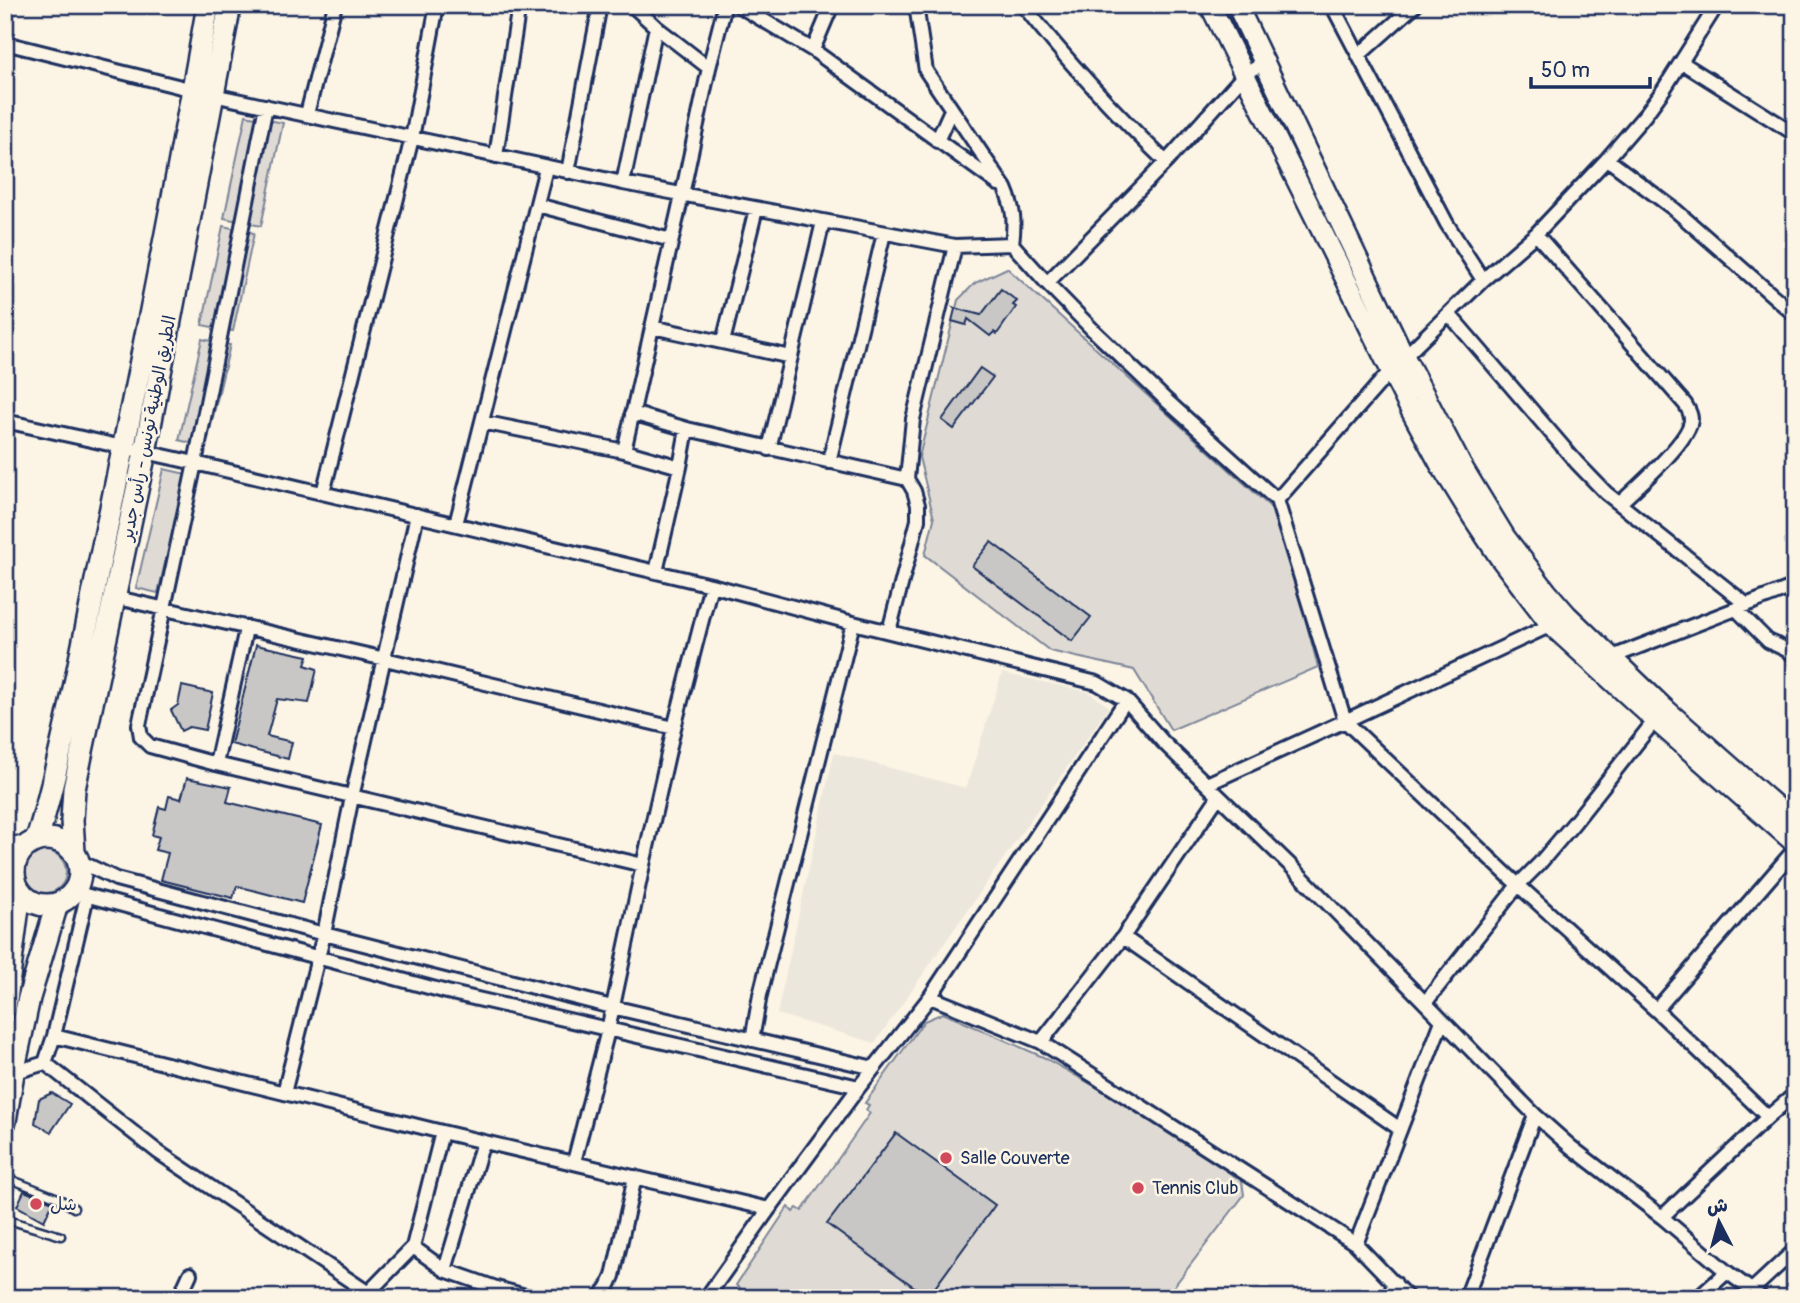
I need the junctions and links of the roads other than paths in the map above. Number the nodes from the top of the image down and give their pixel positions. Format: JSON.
{"nodes":[{"id":1,"x":208,"y":5,"type":"edge"},
{"id":2,"x":230,"y":5,"type":"edge"},
{"id":3,"x":335,"y":5,"type":"edge"},
{"id":4,"x":437,"y":5,"type":"edge"},
{"id":5,"x":519,"y":5,"type":"edge"},
{"id":6,"x":600,"y":5,"type":"edge"},
{"id":7,"x":632,"y":5,"type":"edge"},
{"id":8,"x":725,"y":5,"type":"edge"},
{"id":9,"x":738,"y":5,"type":"edge"},
{"id":10,"x":832,"y":5,"type":"edge"},
{"id":11,"x":916,"y":5,"type":"edge"},
{"id":12,"x":1023,"y":5,"type":"edge"},
{"id":13,"x":1210,"y":5,"type":"edge"},
{"id":14,"x":1237,"y":5,"type":"edge"},
{"id":15,"x":1332,"y":5,"type":"edge"},
{"id":16,"x":1415,"y":5,"type":"edge"},
{"id":17,"x":1717,"y":5,"type":"edge"},
{"id":18,"x":656,"y":27,"type":"junction"},
{"id":19,"x":5,"y":43,"type":"edge"},
{"id":20,"x":813,"y":50,"type":"junction"},
{"id":21,"x":1359,"y":55,"type":"junction"},
{"id":22,"x":1265,"y":62,"type":"junction"},
{"id":23,"x":1681,"y":62,"type":"junction"},
{"id":24,"x":709,"y":68,"type":"junction"},
{"id":25,"x":1244,"y":75,"type":"junction"},
{"id":26,"x":203,"y":92,"type":"junction"},
{"id":27,"x":265,"y":106,"type":"junction"},
{"id":28,"x":950,"y":110,"type":"junction"},
{"id":29,"x":307,"y":114,"type":"junction"},
{"id":30,"x":1795,"y":134,"type":"edge"},
{"id":31,"x":412,"y":138,"type":"junction"},
{"id":32,"x":937,"y":142,"type":"junction"},
{"id":33,"x":496,"y":156,"type":"junction"},
{"id":34,"x":1607,"y":159,"type":"junction"},
{"id":35,"x":1166,"y":162,"type":"junction"},
{"id":36,"x":546,"y":168,"type":"junction"},
{"id":37,"x":569,"y":172,"type":"junction"},
{"id":38,"x":623,"y":183,"type":"junction"},
{"id":39,"x":1004,"y":188,"type":"junction"},
{"id":40,"x":682,"y":195,"type":"junction"},
{"id":41,"x":537,"y":205,"type":"junction"},
{"id":42,"x":756,"y":209,"type":"junction"},
{"id":43,"x":823,"y":222,"type":"junction"},
{"id":44,"x":884,"y":233,"type":"junction"},
{"id":45,"x":1536,"y":234,"type":"junction"},
{"id":46,"x":671,"y":240,"type":"junction"},
{"id":47,"x":1012,"y":244,"type":"junction"},
{"id":48,"x":955,"y":246,"type":"junction"},
{"id":49,"x":1483,"y":279,"type":"junction"},
{"id":50,"x":1047,"y":283,"type":"junction"},
{"id":51,"x":1449,"y":314,"type":"junction"},
{"id":52,"x":1795,"y":315,"type":"edge"},
{"id":53,"x":652,"y":327,"type":"junction"},
{"id":54,"x":723,"y":342,"type":"junction"},
{"id":55,"x":791,"y":357,"type":"junction"},
{"id":56,"x":1398,"y":363,"type":"junction"},
{"id":57,"x":632,"y":413,"type":"junction"},
{"id":58,"x":5,"y":421,"type":"edge"},
{"id":59,"x":482,"y":422,"type":"junction"},
{"id":60,"x":687,"y":429,"type":"junction"},
{"id":61,"x":134,"y":449,"type":"junction"},
{"id":62,"x":769,"y":449,"type":"junction"},
{"id":63,"x":624,"y":451,"type":"junction"},
{"id":64,"x":829,"y":462,"type":"junction"},
{"id":65,"x":195,"y":463,"type":"junction"},
{"id":66,"x":680,"y":467,"type":"junction"},
{"id":67,"x":907,"y":479,"type":"junction"},
{"id":68,"x":323,"y":493,"type":"junction"},
{"id":69,"x":1277,"y":500,"type":"junction"},
{"id":70,"x":1620,"y":503,"type":"junction"},
{"id":71,"x":417,"y":515,"type":"junction"},
{"id":72,"x":456,"y":524,"type":"junction"},
{"id":73,"x":656,"y":572,"type":"junction"},
{"id":74,"x":711,"y":585,"type":"junction"},
{"id":75,"x":1795,"y":586,"type":"edge"},
{"id":76,"x":113,"y":597,"type":"junction"},
{"id":77,"x":1742,"y":607,"type":"junction"},
{"id":78,"x":164,"y":610,"type":"junction"},
{"id":79,"x":853,"y":623,"type":"junction"},
{"id":80,"x":1550,"y":625,"type":"junction"},
{"id":81,"x":246,"y":629,"type":"junction"},
{"id":82,"x":889,"y":631,"type":"junction"},
{"id":83,"x":1795,"y":656,"type":"edge"},
{"id":84,"x":385,"y":659,"type":"junction"},
{"id":85,"x":1602,"y":661,"type":"junction"},
{"id":86,"x":1126,"y":700,"type":"junction"},
{"id":87,"x":1655,"y":720,"type":"junction"},
{"id":88,"x":1345,"y":721,"type":"junction"},
{"id":89,"x":674,"y":728,"type":"junction"},
{"id":90,"x":216,"y":764,"type":"junction"},
{"id":91,"x":1207,"y":784,"type":"junction"},
{"id":92,"x":352,"y":797,"type":"junction"},
{"id":93,"x":1218,"y":797,"type":"junction"},
{"id":94,"x":1788,"y":819,"type":"edge"},
{"id":95,"x":1795,"y":843,"type":"edge"},
{"id":96,"x":22,"y":844,"type":"edge"},
{"id":97,"x":1795,"y":849,"type":"edge"},
{"id":98,"x":77,"y":857,"type":"junction"},
{"id":99,"x":643,"y":865,"type":"junction"},
{"id":100,"x":14,"y":884,"type":"edge"},
{"id":101,"x":1518,"y":885,"type":"junction"},
{"id":102,"x":73,"y":897,"type":"junction"},
{"id":103,"x":324,"y":934,"type":"junction"},
{"id":104,"x":1123,"y":937,"type":"junction"},
{"id":105,"x":317,"y":958,"type":"junction"},
{"id":106,"x":930,"y":998,"type":"junction"},
{"id":107,"x":1425,"y":1003,"type":"junction"},
{"id":108,"x":612,"y":1007,"type":"junction"},
{"id":109,"x":5,"y":1008,"type":"edge"},
{"id":110,"x":1656,"y":1010,"type":"junction"},
{"id":111,"x":1442,"y":1021,"type":"junction"},
{"id":112,"x":608,"y":1030,"type":"junction"},
{"id":113,"x":54,"y":1036,"type":"junction"},
{"id":114,"x":752,"y":1040,"type":"junction"},
{"id":115,"x":1041,"y":1042,"type":"junction"},
{"id":116,"x":45,"y":1063,"type":"junction"},
{"id":117,"x":874,"y":1068,"type":"junction"},
{"id":118,"x":13,"y":1073,"type":"junction"},
{"id":119,"x":859,"y":1087,"type":"junction"},
{"id":120,"x":284,"y":1093,"type":"junction"},
{"id":121,"x":1795,"y":1094,"type":"edge"},
{"id":122,"x":1535,"y":1115,"type":"junction"},
{"id":123,"x":1768,"y":1117,"type":"junction"},
{"id":124,"x":5,"y":1121,"type":"edge"},
{"id":125,"x":1400,"y":1129,"type":"junction"},
{"id":126,"x":442,"y":1132,"type":"junction"},
{"id":127,"x":483,"y":1142,"type":"junction"},
{"id":128,"x":574,"y":1162,"type":"junction"},
{"id":129,"x":5,"y":1177,"type":"edge"},
{"id":130,"x":635,"y":1177,"type":"junction"},
{"id":131,"x":74,"y":1208,"type":"dead end"},
{"id":132,"x":769,"y":1209,"type":"junction"},
{"id":133,"x":1662,"y":1217,"type":"junction"},
{"id":134,"x":5,"y":1219,"type":"edge"},
{"id":135,"x":61,"y":1236,"type":"dead end"},
{"id":136,"x":1356,"y":1244,"type":"junction"},
{"id":137,"x":413,"y":1247,"type":"junction"},
{"id":138,"x":1795,"y":1250,"type":"edge"},
{"id":139,"x":445,"y":1269,"type":"junction"},
{"id":140,"x":1727,"y":1272,"type":"junction"},
{"id":141,"x":190,"y":1273,"type":"dead end"},
{"id":142,"x":1395,"y":1283,"type":"junction"},
{"id":143,"x":492,"y":1293,"type":"edge"},
{"id":144,"x":1757,"y":1294,"type":"edge"},
{"id":145,"x":5,"y":1295,"type":"edge"},
{"id":146,"x":373,"y":1295,"type":"edge"},
{"id":147,"x":10,"y":1298,"type":"edge"},
{"id":148,"x":179,"y":1298,"type":"edge"},
{"id":149,"x":533,"y":1298,"type":"edge"},
{"id":150,"x":600,"y":1298,"type":"edge"},
{"id":151,"x":706,"y":1298,"type":"edge"},
{"id":152,"x":1388,"y":1298,"type":"edge"},
{"id":153,"x":1408,"y":1298,"type":"edge"},
{"id":154,"x":1466,"y":1298,"type":"edge"},
{"id":155,"x":1698,"y":1298,"type":"edge"}],
"edges":[{"from":1,"to":26,"type":"main road","name":"الطريق الوطنية تونس - رأس جدير"},
{"from":2,"to":26,"type":"main road","name":"الطريق الوطنية تونس - رأس جدير"},
{"from":3,"to":29,"type":"street"},
{"from":4,"to":31,"type":"street"},
{"from":5,"to":33,"type":"street"},
{"from":6,"to":37,"type":"street"},
{"from":7,"to":18,"type":"street"},
{"from":8,"to":24,"type":"street"},
{"from":9,"to":20,"type":"street"},
{"from":10,"to":20,"type":"street"},
{"from":11,"to":28,"type":"street"},
{"from":12,"to":35,"type":"street"},
{"from":13,"to":25,"type":"street"},
{"from":14,"to":22,"type":"street"},
{"from":15,"to":21,"type":"street"},
{"from":16,"to":21,"type":"street"},
{"from":17,"to":23,"type":"street"},
{"from":18,"to":24,"type":"street"},
{"from":18,"to":38,"type":"street"},
{"from":19,"to":26,"type":"street"},
{"from":20,"to":32,"type":"street"},
{"from":21,"to":49,"type":"street"},
{"from":22,"to":25,"type":"street"},
{"from":22,"to":56,"type":"street"},
{"from":23,"to":30,"type":"street"},
{"from":23,"to":34,"type":"street"},
{"from":24,"to":40,"type":"street"},
{"from":25,"to":35,"type":"street"},
{"from":25,"to":56,"type":"street"},
{"from":26,"to":27,"type":"street"},
{"from":26,"to":61,"type":"main road","name":"الطريق الوطنية تونس - رأس جدير"},
{"from":27,"to":29,"type":"street"},
{"from":27,"to":65,"type":"street"},
{"from":28,"to":32,"type":"street"},
{"from":28,"to":39,"type":"street"},
{"from":29,"to":31,"type":"street"},
{"from":31,"to":33,"type":"street"},
{"from":31,"to":68,"type":"street"},
{"from":32,"to":39,"type":"street"},
{"from":33,"to":36,"type":"street"},
{"from":34,"to":45,"type":"street"},
{"from":34,"to":52,"type":"street"},
{"from":35,"to":50,"type":"street"},
{"from":36,"to":37,"type":"street"},
{"from":36,"to":41,"type":"street"},
{"from":37,"to":38,"type":"street"},
{"from":38,"to":40,"type":"street"},
{"from":39,"to":47,"type":"street"},
{"from":40,"to":42,"type":"street"},
{"from":40,"to":46,"type":"street"},
{"from":41,"to":46,"type":"street"},
{"from":41,"to":59,"type":"street"},
{"from":42,"to":43,"type":"street"},
{"from":42,"to":54,"type":"street"},
{"from":43,"to":44,"type":"street"},
{"from":43,"to":55,"type":"street"},
{"from":44,"to":48,"type":"street"},
{"from":44,"to":64,"type":"street"},
{"from":45,"to":49,"type":"street"},
{"from":45,"to":70,"type":"street"},
{"from":46,"to":53,"type":"street"},
{"from":47,"to":48,"type":"street"},
{"from":47,"to":50,"type":"street"},
{"from":48,"to":67,"type":"street"},
{"from":49,"to":51,"type":"street"},
{"from":50,"to":69,"type":"street"},
{"from":51,"to":56,"type":"street"},
{"from":51,"to":70,"type":"street"},
{"from":53,"to":54,"type":"street"},
{"from":53,"to":57,"type":"street"},
{"from":54,"to":55,"type":"street"},
{"from":55,"to":62,"type":"street"},
{"from":56,"to":69,"type":"street"},
{"from":56,"to":80,"type":"street"},
{"from":56,"to":85,"type":"street"},
{"from":57,"to":60,"type":"street"},
{"from":57,"to":63,"type":"street"},
{"from":58,"to":61,"type":"street"},
{"from":59,"to":63,"type":"street"},
{"from":59,"to":72,"type":"street"},
{"from":60,"to":62,"type":"street"},
{"from":60,"to":66,"type":"street"},
{"from":61,"to":65,"type":"street"},
{"from":61,"to":76,"type":"main road","name":"الطريق الوطنية تونس - رأس جدير"},
{"from":61,"to":96,"type":"main road","name":"الطريق الوطنية تونس - رأس جدير"},
{"from":62,"to":64,"type":"street"},
{"from":63,"to":66,"type":"street"},
{"from":64,"to":67,"type":"street"},
{"from":65,"to":68,"type":"street"},
{"from":65,"to":78,"type":"street"},
{"from":66,"to":73,"type":"street"},
{"from":67,"to":82,"type":"street"},
{"from":68,"to":71,"type":"street"},
{"from":69,"to":88,"type":"street"},
{"from":70,"to":77,"type":"street"},
{"from":71,"to":72,"type":"street"},
{"from":71,"to":84,"type":"street"},
{"from":72,"to":73,"type":"street"},
{"from":73,"to":74,"type":"street"},
{"from":74,"to":79,"type":"street"},
{"from":74,"to":89,"type":"street"},
{"from":75,"to":77,"type":"street"},
{"from":76,"to":78,"type":"street"},
{"from":76,"to":98,"type":"main road","name":"الطريق الوطنية تونس - رأس جدير"},
{"from":77,"to":83,"type":"street"},
{"from":77,"to":85,"type":"street"},
{"from":78,"to":81,"type":"street"},
{"from":78,"to":90,"type":"street"},
{"from":79,"to":82,"type":"street"},
{"from":79,"to":114,"type":"street"},
{"from":80,"to":85,"type":"street"},
{"from":80,"to":88,"type":"street"},
{"from":81,"to":84,"type":"street"},
{"from":81,"to":90,"type":"street"},
{"from":82,"to":86,"type":"street"},
{"from":84,"to":89,"type":"street"},
{"from":84,"to":92,"type":"street"},
{"from":85,"to":87,"type":"street"},
{"from":85,"to":94,"type":"street"},
{"from":86,"to":91,"type":"street"},
{"from":86,"to":106,"type":"street"},
{"from":87,"to":94,"type":"street"},
{"from":87,"to":101,"type":"street"},
{"from":88,"to":91,"type":"street"},
{"from":88,"to":101,"type":"street"},
{"from":89,"to":99,"type":"street"},
{"from":90,"to":92,"type":"street"},
{"from":91,"to":93,"type":"street"},
{"from":92,"to":99,"type":"street"},
{"from":92,"to":103,"type":"street"},
{"from":93,"to":104,"type":"street"},
{"from":93,"to":107,"type":"street"},
{"from":94,"to":95,"type":"street"},
{"from":96,"to":98,"type":"main road"},
{"from":96,"to":100,"type":"main road"},
{"from":97,"to":110,"type":"street"},
{"from":98,"to":102,"type":"main road"},
{"from":98,"to":103,"type":"street"},
{"from":99,"to":108,"type":"street"},
{"from":100,"to":102,"type":"main road"},
{"from":100,"to":109,"type":"main road"},
{"from":101,"to":107,"type":"street"},
{"from":101,"to":110,"type":"street"},
{"from":102,"to":105,"type":"street"},
{"from":102,"to":113,"type":"street"},
{"from":102,"to":118,"type":"main road"},
{"from":103,"to":105,"type":"street"},
{"from":103,"to":108,"type":"street"},
{"from":104,"to":115,"type":"street"},
{"from":104,"to":125,"type":"street"},
{"from":105,"to":112,"type":"street"},
{"from":105,"to":120,"type":"street"},
{"from":106,"to":115,"type":"street"},
{"from":106,"to":117,"type":"street"},
{"from":107,"to":111,"type":"street"},
{"from":108,"to":112,"type":"street"},
{"from":108,"to":114,"type":"street"},
{"from":110,"to":123,"type":"street"},
{"from":111,"to":122,"type":"street"},
{"from":111,"to":125,"type":"street"},
{"from":112,"to":119,"type":"street"},
{"from":112,"to":128,"type":"street"},
{"from":113,"to":116,"type":"street"},
{"from":113,"to":120,"type":"street"},
{"from":114,"to":117,"type":"street"},
{"from":115,"to":136,"type":"street"},
{"from":116,"to":118,"type":"street"},
{"from":116,"to":146,"type":"street"},
{"from":117,"to":119,"type":"street"},
{"from":118,"to":124,"type":"main road"},
{"from":119,"to":132,"type":"street"},
{"from":120,"to":126,"type":"street"},
{"from":121,"to":123,"type":"street"},
{"from":122,"to":133,"type":"street"},
{"from":122,"to":154,"type":"street"},
{"from":123,"to":133,"type":"street"},
{"from":125,"to":136,"type":"street"},
{"from":126,"to":127,"type":"street"},
{"from":126,"to":137,"type":"street"},
{"from":127,"to":128,"type":"street"},
{"from":127,"to":139,"type":"street"},
{"from":128,"to":130,"type":"street"},
{"from":129,"to":131,"type":"lane"},
{"from":130,"to":132,"type":"street"},
{"from":130,"to":150,"type":"street"},
{"from":132,"to":151,"type":"street"},
{"from":133,"to":140,"type":"street"},
{"from":134,"to":135,"type":"lane"},
{"from":136,"to":142,"type":"street"},
{"from":137,"to":139,"type":"street"},
{"from":137,"to":146,"type":"street"},
{"from":138,"to":144,"type":"street"},
{"from":139,"to":143,"type":"street"},
{"from":140,"to":144,"type":"street"},
{"from":140,"to":155,"type":"street"},
{"from":141,"to":148,"type":"street"},
{"from":142,"to":152,"type":"street"},
{"from":142,"to":153,"type":"street"},
{"from":143,"to":149,"type":"street"},
{"from":145,"to":147,"type":"street"}]}
